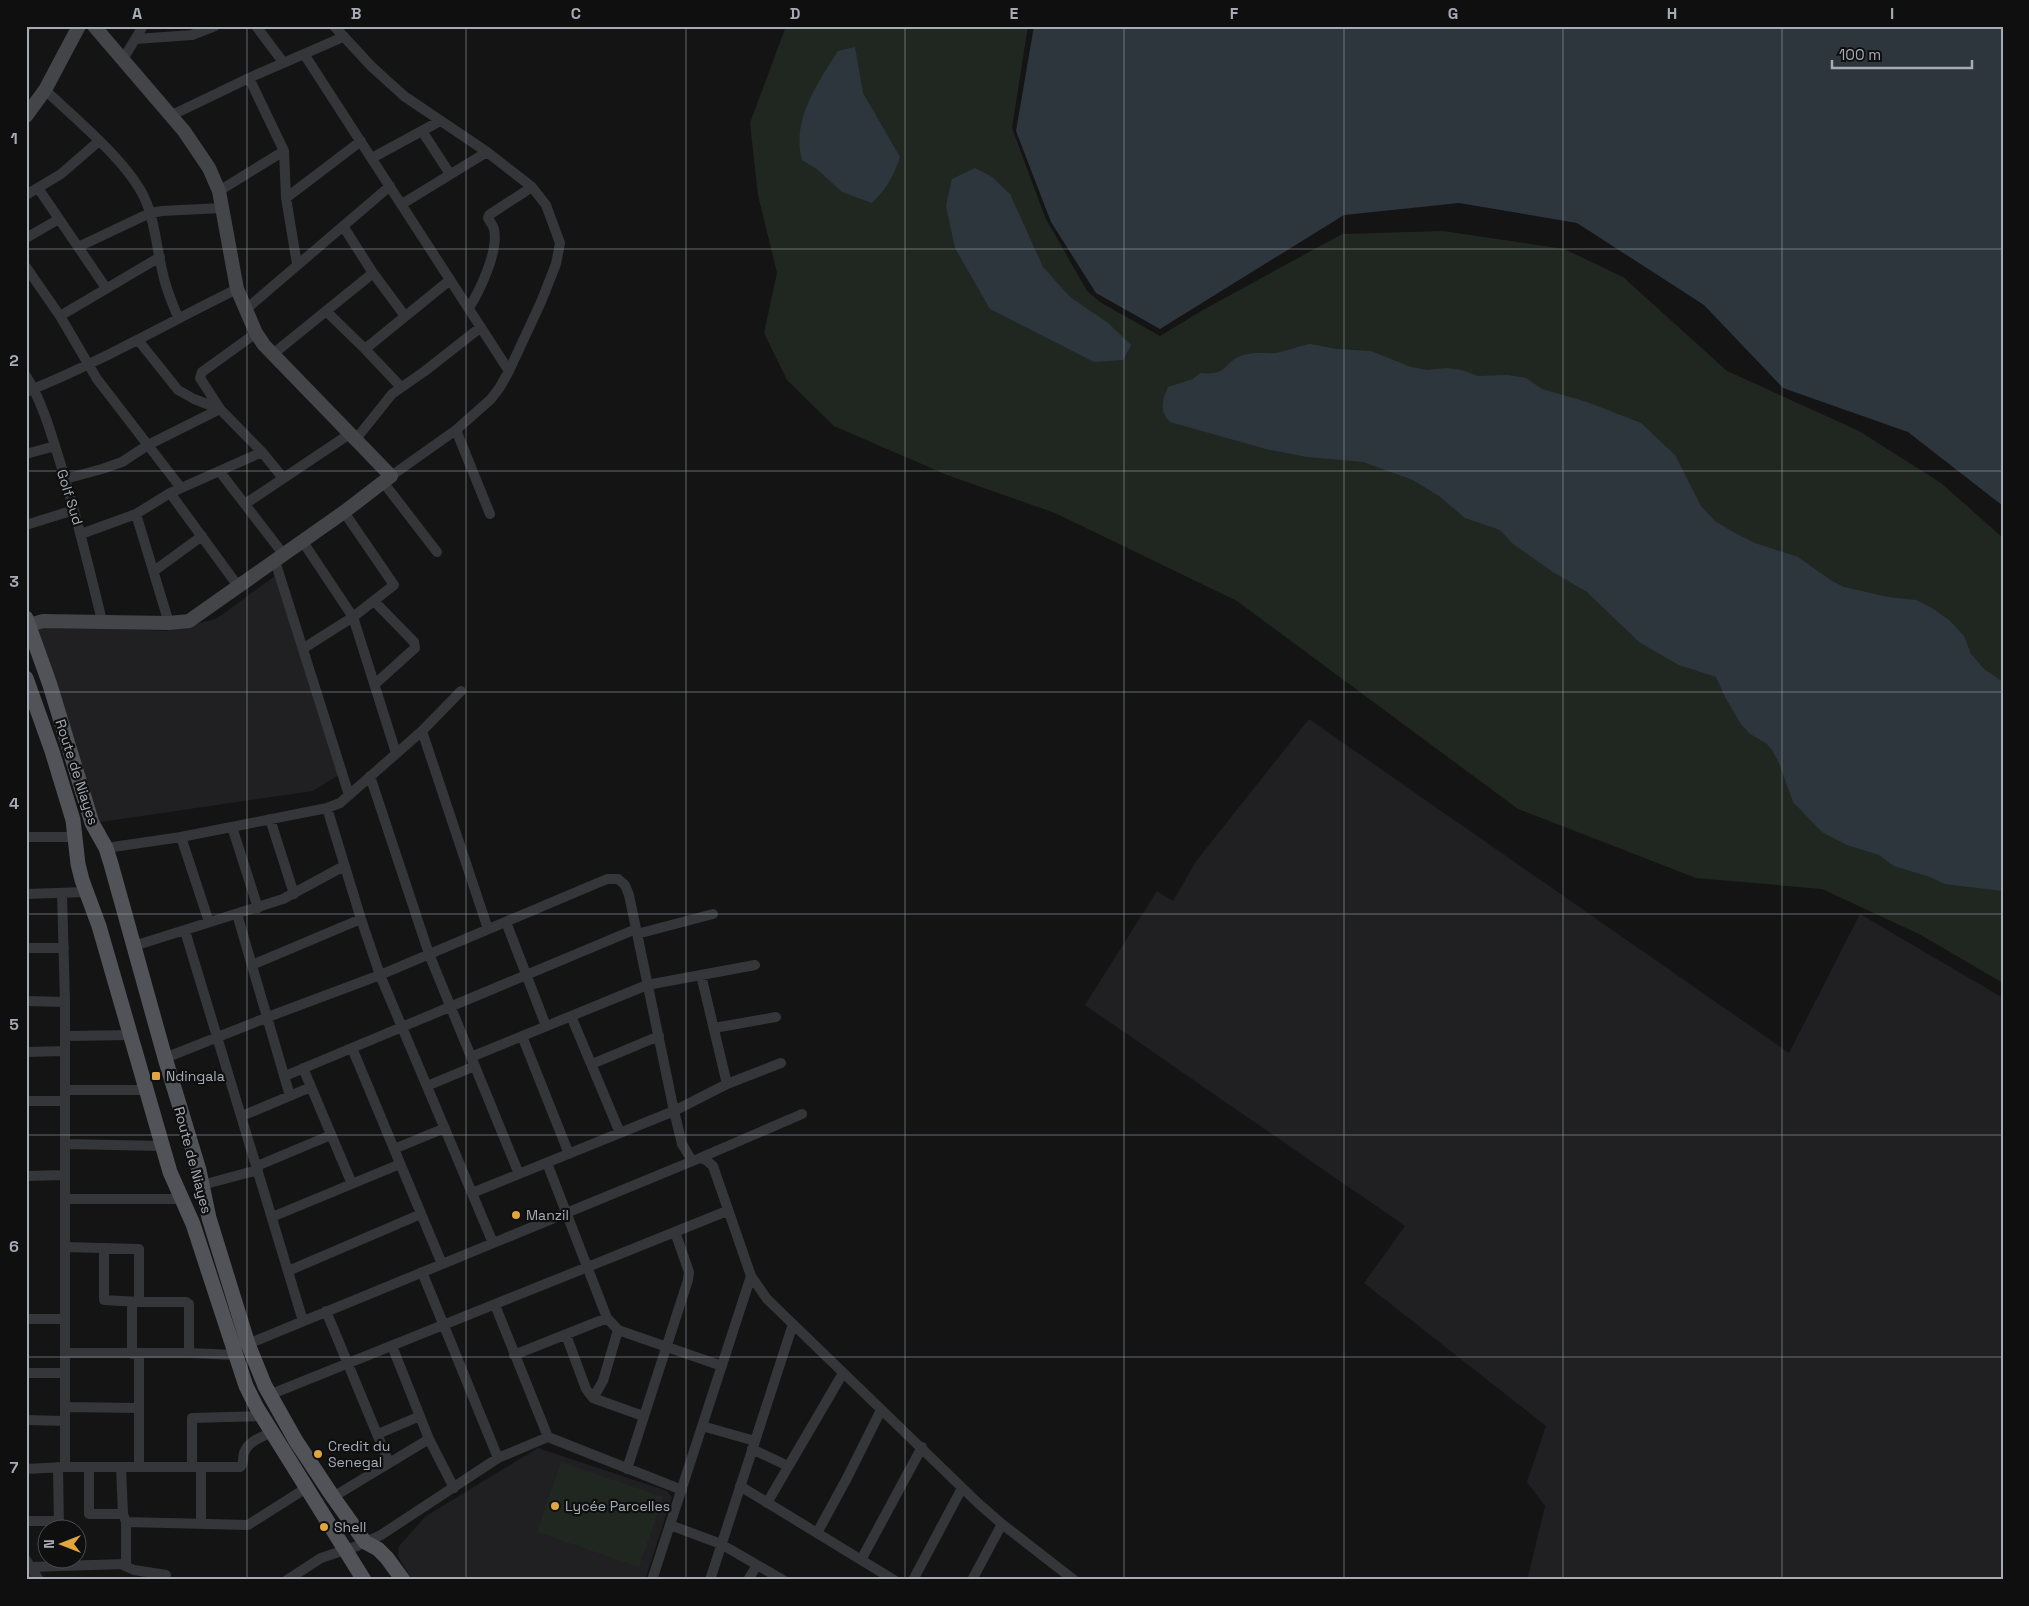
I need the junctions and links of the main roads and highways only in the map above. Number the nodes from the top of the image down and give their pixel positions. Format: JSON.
{"nodes":[{"id":1,"x":27,"y":623,"type":"edge"},
{"id":2,"x":26,"y":678,"type":"edge"},
{"id":3,"x":29,"y":696,"type":"edge"},
{"id":4,"x":364,"y":1580,"type":"edge"},
{"id":5,"x":403,"y":1580,"type":"edge"}],
"edges":[{"from":1,"to":5,"type":"main road","name":"Route de Niayes"},
{"from":2,"to":3,"type":"main road","name":"Route de Niayes"},
{"from":3,"to":4,"type":"main road","name":"Route de Niayes"}]}
